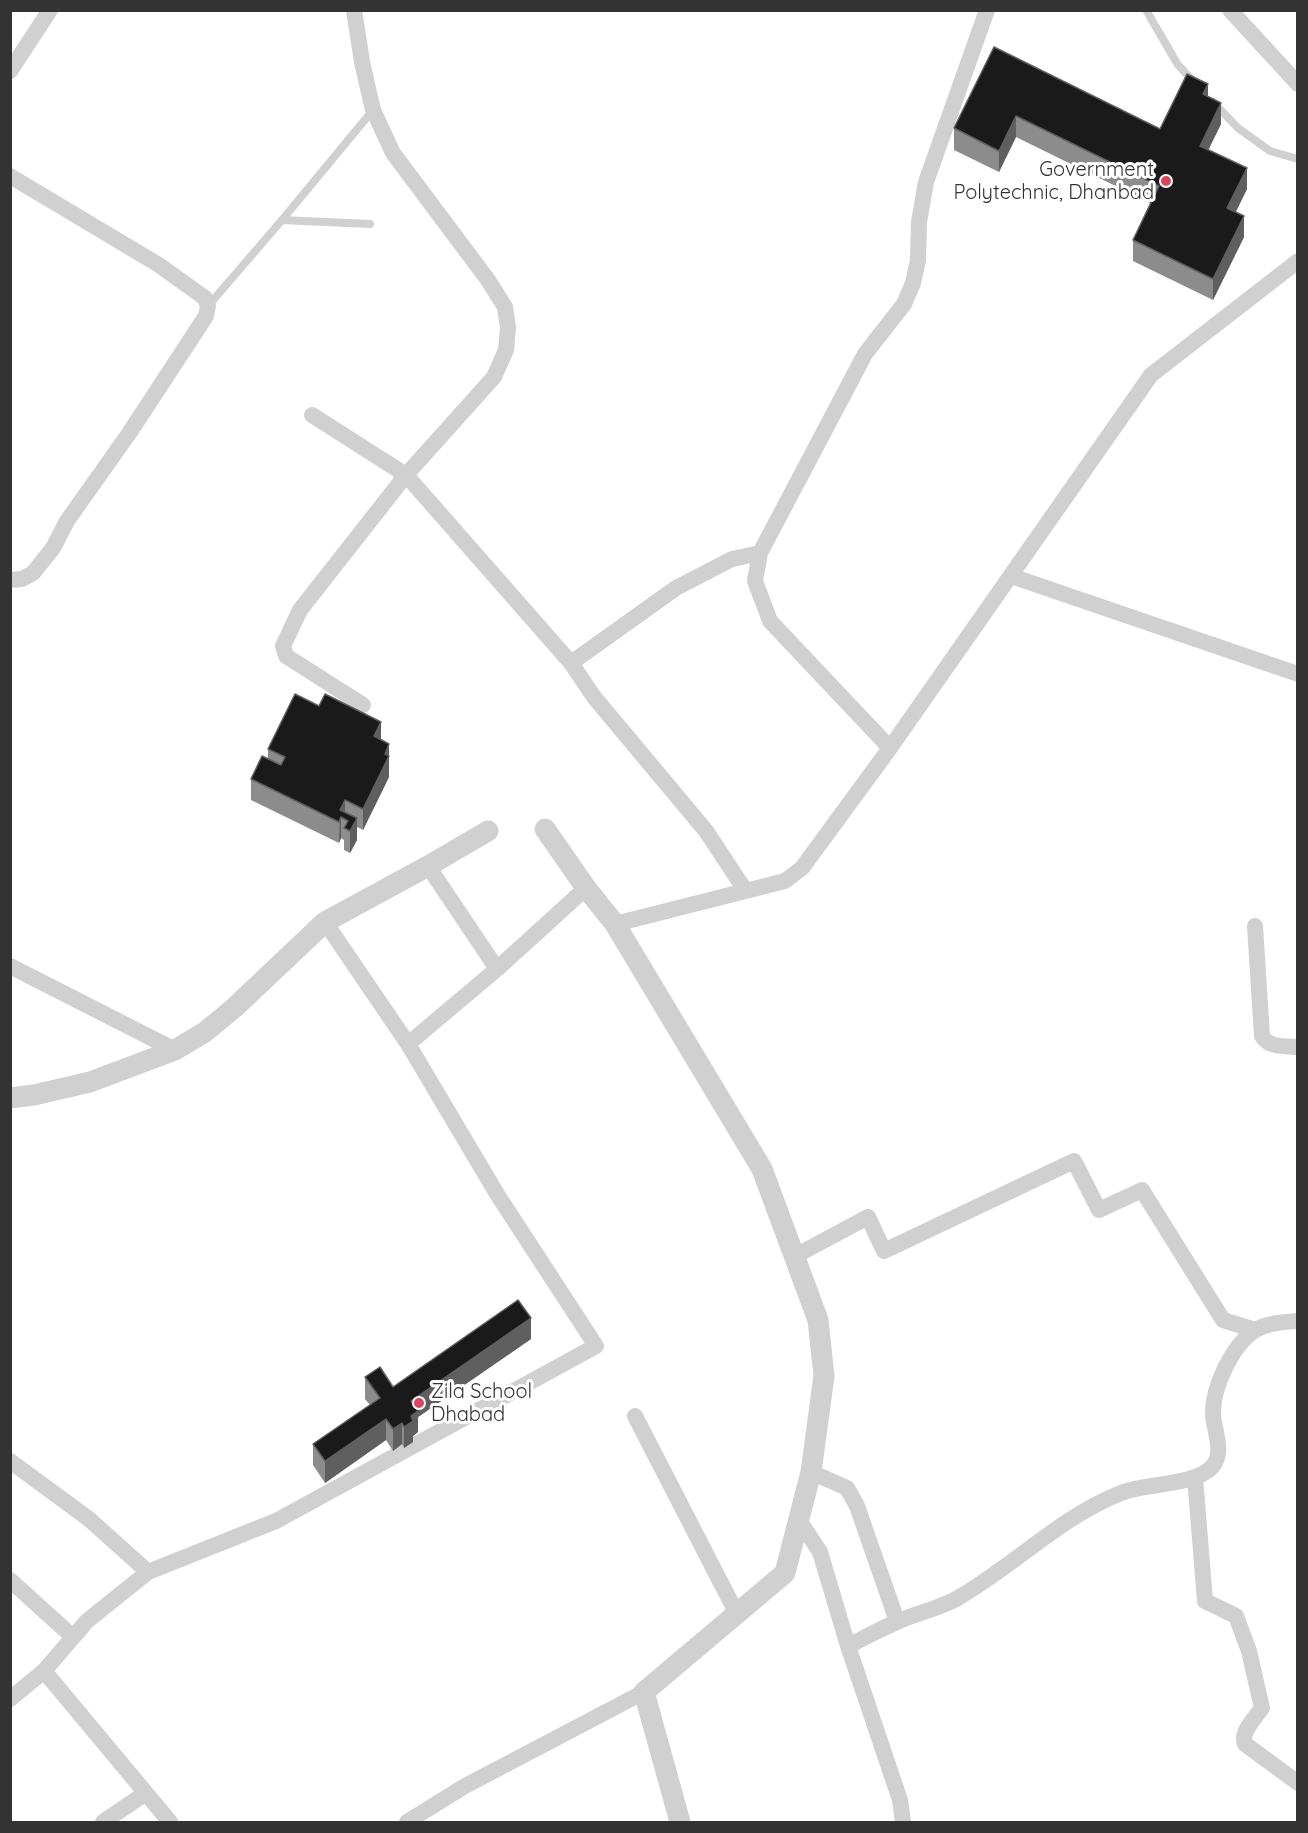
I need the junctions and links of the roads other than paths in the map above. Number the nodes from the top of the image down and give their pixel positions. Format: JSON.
{"nodes":[{"id":1,"x":50,"y":10,"type":"edge"},
{"id":2,"x":354,"y":10,"type":"edge"},
{"id":3,"x":987,"y":10,"type":"edge"},
{"id":4,"x":1146,"y":10,"type":"edge"},
{"id":5,"x":1230,"y":10,"type":"edge"},
{"id":6,"x":10,"y":71,"type":"edge"},
{"id":7,"x":1298,"y":84,"type":"edge"},
{"id":8,"x":1200,"y":89,"type":"edge"},
{"id":9,"x":1208,"y":97,"type":"edge"},
{"id":10,"x":373,"y":110,"type":"junction"},
{"id":11,"x":1298,"y":159,"type":"edge"},
{"id":12,"x":10,"y":176,"type":"edge"},
{"id":13,"x":282,"y":220,"type":"junction"},
{"id":14,"x":370,"y":224,"type":"dead end"},
{"id":15,"x":1298,"y":261,"type":"edge"},
{"id":16,"x":208,"y":306,"type":"junction"},
{"id":17,"x":312,"y":415,"type":"dead end"},
{"id":18,"x":406,"y":475,"type":"junction"},
{"id":19,"x":760,"y":554,"type":"junction"},
{"id":20,"x":1011,"y":576,"type":"junction"},
{"id":21,"x":10,"y":580,"type":"edge"},
{"id":22,"x":571,"y":663,"type":"junction"},
{"id":23,"x":1298,"y":674,"type":"edge"},
{"id":24,"x":363,"y":705,"type":"dead end"},
{"id":25,"x":891,"y":748,"type":"junction"},
{"id":26,"x":545,"y":829,"type":"dead end"},
{"id":27,"x":488,"y":831,"type":"dead end"},
{"id":28,"x":428,"y":866,"type":"junction"},
{"id":29,"x":586,"y":888,"type":"junction"},
{"id":30,"x":745,"y":890,"type":"junction"},
{"id":31,"x":325,"y":922,"type":"junction"},
{"id":32,"x":615,"y":924,"type":"junction"},
{"id":33,"x":1255,"y":926,"type":"dead end"},
{"id":34,"x":10,"y":966,"type":"edge"},
{"id":35,"x":497,"y":969,"type":"junction"},
{"id":36,"x":408,"y":1044,"type":"junction"},
{"id":37,"x":1298,"y":1047,"type":"edge"},
{"id":38,"x":176,"y":1050,"type":"junction"},
{"id":39,"x":10,"y":1098,"type":"edge"},
{"id":40,"x":795,"y":1256,"type":"junction"},
{"id":41,"x":1298,"y":1321,"type":"edge"},
{"id":42,"x":1255,"y":1330,"type":"junction"},
{"id":43,"x":635,"y":1416,"type":"dead end"},
{"id":44,"x":10,"y":1461,"type":"edge"},
{"id":45,"x":812,"y":1472,"type":"junction"},
{"id":46,"x":1195,"y":1477,"type":"junction"},
{"id":47,"x":799,"y":1520,"type":"junction"},
{"id":48,"x":148,"y":1572,"type":"junction"},
{"id":49,"x":10,"y":1580,"type":"edge"},
{"id":50,"x":737,"y":1614,"type":"junction"},
{"id":51,"x":897,"y":1621,"type":"junction"},
{"id":52,"x":72,"y":1636,"type":"junction"},
{"id":53,"x":848,"y":1646,"type":"junction"},
{"id":54,"x":45,"y":1671,"type":"junction"},
{"id":55,"x":644,"y":1692,"type":"junction"},
{"id":56,"x":10,"y":1699,"type":"edge"},
{"id":57,"x":1298,"y":1783,"type":"edge"},
{"id":58,"x":146,"y":1793,"type":"junction"},
{"id":59,"x":103,"y":1822,"type":"edge"},
{"id":60,"x":170,"y":1822,"type":"edge"},
{"id":61,"x":407,"y":1822,"type":"edge"},
{"id":62,"x":680,"y":1822,"type":"edge"},
{"id":63,"x":903,"y":1822,"type":"edge"}],
"edges":[{"from":1,"to":6,"type":"street"},
{"from":2,"to":10,"type":"street"},
{"from":3,"to":19,"type":"street"},
{"from":4,"to":8,"type":"lane"},
{"from":5,"to":7,"type":"street"},
{"from":9,"to":11,"type":"lane"},
{"from":10,"to":13,"type":"lane"},
{"from":10,"to":18,"type":"street"},
{"from":12,"to":16,"type":"street"},
{"from":13,"to":14,"type":"lane"},
{"from":13,"to":16,"type":"lane"},
{"from":15,"to":20,"type":"street"},
{"from":16,"to":21,"type":"street"},
{"from":17,"to":18,"type":"street"},
{"from":18,"to":22,"type":"street"},
{"from":18,"to":24,"type":"street"},
{"from":19,"to":22,"type":"street"},
{"from":19,"to":25,"type":"street"},
{"from":20,"to":23,"type":"street"},
{"from":20,"to":25,"type":"street"},
{"from":22,"to":30,"type":"street"},
{"from":25,"to":30,"type":"street"},
{"from":26,"to":29,"type":"street"},
{"from":27,"to":28,"type":"street"},
{"from":28,"to":31,"type":"street"},
{"from":28,"to":35,"type":"street"},
{"from":29,"to":32,"type":"street"},
{"from":29,"to":35,"type":"street"},
{"from":30,"to":32,"type":"street"},
{"from":31,"to":36,"type":"street"},
{"from":31,"to":38,"type":"street"},
{"from":32,"to":40,"type":"street"},
{"from":33,"to":37,"type":"street"},
{"from":34,"to":38,"type":"street"},
{"from":35,"to":36,"type":"street"},
{"from":36,"to":48,"type":"street"},
{"from":38,"to":39,"type":"street"},
{"from":40,"to":42,"type":"street"},
{"from":40,"to":45,"type":"street"},
{"from":41,"to":42,"type":"street"},
{"from":42,"to":46,"type":"street"},
{"from":43,"to":50,"type":"street"},
{"from":44,"to":48,"type":"street"},
{"from":45,"to":47,"type":"street"},
{"from":45,"to":51,"type":"street"},
{"from":46,"to":51,"type":"street"},
{"from":46,"to":57,"type":"street"},
{"from":47,"to":50,"type":"street"},
{"from":47,"to":53,"type":"street"},
{"from":48,"to":52,"type":"street"},
{"from":49,"to":52,"type":"street"},
{"from":50,"to":55,"type":"street"},
{"from":51,"to":53,"type":"street"},
{"from":52,"to":54,"type":"street"},
{"from":53,"to":63,"type":"street"},
{"from":54,"to":56,"type":"street"},
{"from":54,"to":58,"type":"street"},
{"from":55,"to":61,"type":"street"},
{"from":55,"to":62,"type":"street"},
{"from":58,"to":59,"type":"street"},
{"from":58,"to":60,"type":"street"}]}
